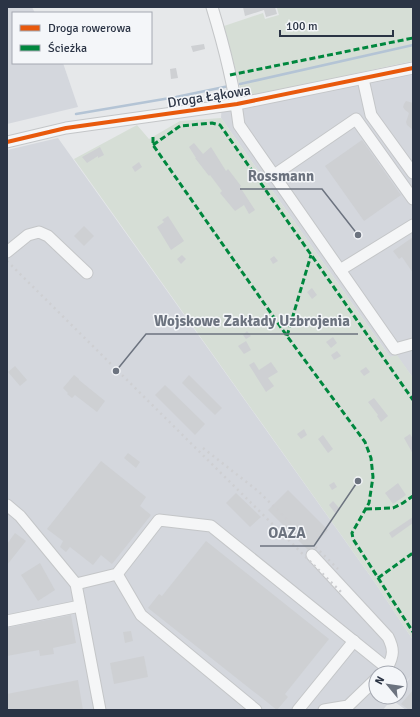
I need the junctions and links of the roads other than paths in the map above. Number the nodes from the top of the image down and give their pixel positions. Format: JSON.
{"nodes":[{"id":1,"x":212,"y":7,"type":"edge"},
{"id":2,"x":413,"y":68,"type":"edge"},
{"id":3,"x":363,"y":79,"type":"junction"},
{"id":4,"x":236,"y":104,"type":"junction"},
{"id":5,"x":7,"y":142,"type":"edge"},
{"id":6,"x":413,"y":173,"type":"edge"},
{"id":7,"x":274,"y":175,"type":"junction"},
{"id":8,"x":413,"y":199,"type":"edge"},
{"id":9,"x":413,"y":225,"type":"edge"},
{"id":10,"x":7,"y":252,"type":"edge"},
{"id":11,"x":340,"y":270,"type":"junction"},
{"id":12,"x":87,"y":273,"type":"dead end"},
{"id":13,"x":413,"y":344,"type":"edge"},
{"id":14,"x":7,"y":505,"type":"edge"},
{"id":15,"x":312,"y":555,"type":"dead end"},
{"id":16,"x":117,"y":574,"type":"junction"},
{"id":17,"x":76,"y":584,"type":"junction"},
{"id":18,"x":80,"y":606,"type":"junction"},
{"id":19,"x":7,"y":621,"type":"edge"},
{"id":20,"x":354,"y":641,"type":"junction"},
{"id":21,"x":380,"y":665,"type":"edge"},
{"id":22,"x":388,"y":665,"type":"edge"},
{"id":23,"x":368,"y":687,"type":"edge"},
{"id":24,"x":346,"y":708,"type":"edge"},
{"id":25,"x":100,"y":710,"type":"edge"},
{"id":26,"x":256,"y":710,"type":"edge"},
{"id":27,"x":298,"y":710,"type":"edge"},
{"id":28,"x":324,"y":710,"type":"edge"}],
"edges":[{"from":1,"to":4,"type":"street"},
{"from":2,"to":3,"type":"street","name":"Droga Łąkowa"},
{"from":3,"to":4,"type":"street","name":"Droga Łąkowa"},
{"from":3,"to":6,"type":"street"},
{"from":4,"to":5,"type":"street","name":"Droga Łąkowa"},
{"from":4,"to":7,"type":"street"},
{"from":7,"to":8,"type":"street"},
{"from":7,"to":11,"type":"street"},
{"from":9,"to":11,"type":"street"},
{"from":10,"to":12,"type":"street"},
{"from":11,"to":13,"type":"street"},
{"from":14,"to":17,"type":"street"},
{"from":15,"to":22,"type":"street"},
{"from":16,"to":17,"type":"street"},
{"from":16,"to":20,"type":"street"},
{"from":16,"to":26,"type":"street"},
{"from":17,"to":18,"type":"street"},
{"from":18,"to":19,"type":"street"},
{"from":18,"to":25,"type":"street"},
{"from":20,"to":21,"type":"street"},
{"from":20,"to":27,"type":"street"},
{"from":23,"to":24,"type":"street"},
{"from":24,"to":28,"type":"street"}]}
